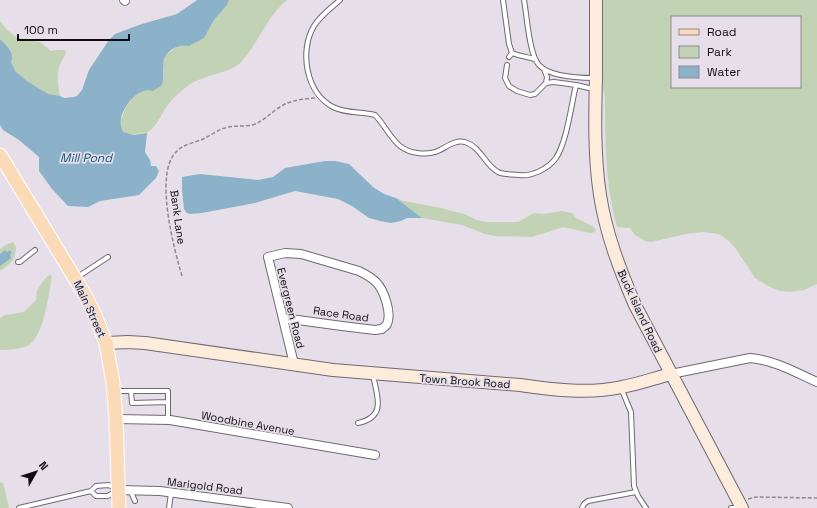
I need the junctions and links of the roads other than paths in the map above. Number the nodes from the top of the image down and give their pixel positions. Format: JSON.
{"nodes":[{"id":1,"x":340,"y":0,"type":"edge"},
{"id":2,"x":503,"y":0,"type":"edge"},
{"id":3,"x":524,"y":0,"type":"edge"},
{"id":4,"x":596,"y":0,"type":"edge"},
{"id":5,"x":512,"y":53,"type":"junction"},
{"id":6,"x":509,"y":57,"type":"dead end"},
{"id":7,"x":535,"y":58,"type":"junction"},
{"id":8,"x":507,"y":65,"type":"dead end"},
{"id":9,"x":544,"y":69,"type":"junction"},
{"id":10,"x":546,"y":83,"type":"junction"},
{"id":11,"x":595,"y":83,"type":"junction"},
{"id":12,"x":576,"y":85,"type":"junction"},
{"id":13,"x":0,"y":155,"type":"edge"},
{"id":14,"x":35,"y":250,"type":"dead end"},
{"id":15,"x":108,"y":257,"type":"dead end"},
{"id":16,"x":18,"y":262,"type":"dead end"},
{"id":17,"x":76,"y":278,"type":"junction"},
{"id":18,"x":384,"y":294,"type":"joint"},
{"id":19,"x":283,"y":318,"type":"junction"},
{"id":20,"x":106,"y":343,"type":"junction"},
{"id":21,"x":294,"y":364,"type":"junction"},
{"id":22,"x":372,"y":373,"type":"junction"},
{"id":23,"x":670,"y":374,"type":"junction"},
{"id":24,"x":817,"y":382,"type":"edge"},
{"id":25,"x":621,"y":387,"type":"junction"},
{"id":26,"x":114,"y":392,"type":"junction"},
{"id":27,"x":131,"y":392,"type":"junction"},
{"id":28,"x":168,"y":402,"type":"junction"},
{"id":29,"x":116,"y":419,"type":"junction"},
{"id":30,"x":168,"y":420,"type":"junction"},
{"id":31,"x":358,"y":423,"type":"dead end"},
{"id":32,"x":376,"y":455,"type":"dead end"},
{"id":33,"x":124,"y":490,"type":"junction"},
{"id":34,"x":90,"y":491,"type":"junction"},
{"id":35,"x":636,"y":492,"type":"junction"},
{"id":36,"x":170,"y":493,"type":"junction"},
{"id":37,"x":135,"y":501,"type":"dead end"},
{"id":38,"x":738,"y":506,"type":"edge"},
{"id":39,"x":19,"y":508,"type":"edge"},
{"id":40,"x":119,"y":508,"type":"edge"},
{"id":41,"x":169,"y":508,"type":"edge"},
{"id":42,"x":288,"y":508,"type":"edge"},
{"id":43,"x":582,"y":508,"type":"edge"},
{"id":44,"x":646,"y":508,"type":"edge"}],
"edges":[{"from":1,"to":12,"type":"lane"},
{"from":2,"to":5,"type":"lane"},
{"from":3,"to":7,"type":"lane"},
{"from":4,"to":11,"type":"main road","name":"Buck Island Road"},
{"from":5,"to":6,"type":"lane"},
{"from":5,"to":7,"type":"lane"},
{"from":7,"to":9,"type":"lane"},
{"from":8,"to":10,"type":"lane"},
{"from":9,"to":10,"type":"lane"},
{"from":9,"to":11,"type":"lane"},
{"from":10,"to":12,"type":"lane"},
{"from":11,"to":12,"type":"lane"},
{"from":11,"to":23,"type":"main road","name":"Buck Island Road"},
{"from":13,"to":17,"type":"main road","name":"Main Street"},
{"from":14,"to":16,"type":"lane"},
{"from":15,"to":17,"type":"lane"},
{"from":17,"to":20,"type":"main road","name":"Main Street"},
{"from":18,"to":19,"type":"street","name":"Race Road"},
{"from":18,"to":19,"type":"street","name":"Evergreen Road"},
{"from":19,"to":21,"type":"street","name":"Evergreen Road"},
{"from":20,"to":21,"type":"main road","name":"Town Brook Road"},
{"from":20,"to":26,"type":"main road","name":"Main Street"},
{"from":21,"to":22,"type":"main road","name":"Town Brook Road"},
{"from":22,"to":25,"type":"main road","name":"Town Brook Road"},
{"from":22,"to":31,"type":"lane"},
{"from":23,"to":24,"type":"street","name":"Town Brook Road"},
{"from":23,"to":25,"type":"main road","name":"Town Brook Road"},
{"from":23,"to":38,"type":"main road","name":"Buck Island Road"},
{"from":25,"to":35,"type":"lane"},
{"from":26,"to":27,"type":"lane"},
{"from":26,"to":29,"type":"main road","name":"Main Street"},
{"from":27,"to":28,"type":"lane"},
{"from":27,"to":28,"type":"lane"},
{"from":28,"to":30,"type":"lane"},
{"from":29,"to":30,"type":"street","name":"Woodbine Avenue"},
{"from":29,"to":33,"type":"main road","name":"Main Street"},
{"from":30,"to":32,"type":"street","name":"Woodbine Avenue"},
{"from":33,"to":34,"type":"lane"},
{"from":33,"to":34,"type":"lane"},
{"from":33,"to":36,"type":"street","name":"Marigold Road"},
{"from":33,"to":37,"type":"lane"},
{"from":33,"to":40,"type":"main road","name":"Main Street"},
{"from":34,"to":39,"type":"lane"},
{"from":35,"to":43,"type":"lane"},
{"from":35,"to":44,"type":"lane"},
{"from":36,"to":41,"type":"lane"},
{"from":36,"to":42,"type":"street","name":"Marigold Road"}]}
